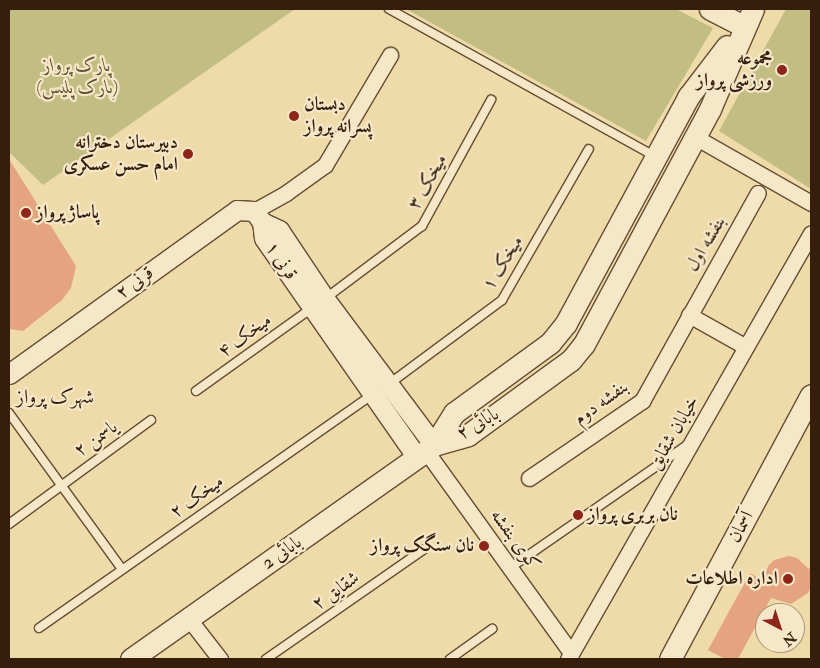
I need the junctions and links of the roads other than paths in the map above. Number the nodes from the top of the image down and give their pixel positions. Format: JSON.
{"nodes":[{"id":1,"x":389,"y":9,"type":"edge"},
{"id":2,"x":710,"y":9,"type":"edge"},
{"id":3,"x":748,"y":18,"type":"edge"},
{"id":4,"x":390,"y":55,"type":"dead end"},
{"id":5,"x":492,"y":100,"type":"dead end"},
{"id":6,"x":695,"y":136,"type":"junction"},
{"id":7,"x":589,"y":149,"type":"dead end"},
{"id":8,"x":656,"y":157,"type":"junction"},
{"id":9,"x":758,"y":194,"type":"dead end"},
{"id":10,"x":811,"y":203,"type":"edge"},
{"id":11,"x":258,"y":216,"type":"junction"},
{"id":12,"x":811,"y":233,"type":"edge"},
{"id":13,"x":319,"y":303,"type":"junction"},
{"id":14,"x":689,"y":315,"type":"junction"},
{"id":15,"x":746,"y":347,"type":"junction"},
{"id":16,"x":9,"y":374,"type":"edge"},
{"id":17,"x":381,"y":389,"type":"junction"},
{"id":18,"x":196,"y":391,"type":"dead end"},
{"id":19,"x":811,"y":395,"type":"edge"},
{"id":20,"x":9,"y":413,"type":"edge"},
{"id":21,"x":151,"y":420,"type":"dead end"},
{"id":22,"x":693,"y":440,"type":"junction"},
{"id":23,"x":426,"y":451,"type":"junction"},
{"id":24,"x":529,"y":478,"type":"dead end"},
{"id":25,"x":60,"y":484,"type":"junction"},
{"id":26,"x":9,"y":524,"type":"edge"},
{"id":27,"x":424,"y":549,"type":"dead end"},
{"id":28,"x":510,"y":568,"type":"junction"},
{"id":29,"x":122,"y":569,"type":"junction"},
{"id":30,"x":190,"y":619,"type":"junction"},
{"id":31,"x":39,"y":628,"type":"dead end"},
{"id":32,"x":492,"y":629,"type":"dead end"},
{"id":33,"x":569,"y":656,"type":"edge"},
{"id":34,"x":131,"y":659,"type":"edge"},
{"id":35,"x":220,"y":659,"type":"edge"},
{"id":36,"x":266,"y":659,"type":"edge"},
{"id":37,"x":450,"y":659,"type":"edge"},
{"id":38,"x":670,"y":659,"type":"edge"}],
"edges":[{"from":1,"to":8,"type":"lane"},
{"from":2,"to":3,"type":"main road"},
{"from":3,"to":6,"type":"main road","name":"بابائی ۲"},
{"from":3,"to":8,"type":"main road","name":"بابائی ۲"},
{"from":4,"to":11,"type":"street"},
{"from":5,"to":13,"type":"lane","name":"میخک ۳"},
{"from":6,"to":10,"type":"street"},
{"from":6,"to":23,"type":"main road","name":"بابائی ۲"},
{"from":7,"to":17,"type":"lane","name":"میخک ۱"},
{"from":8,"to":23,"type":"main road","name":"بابائی ۲"},
{"from":9,"to":14,"type":"street","name":"بنفشه اول"},
{"from":11,"to":13,"type":"street","name":"قرنی ۱"},
{"from":11,"to":16,"type":"street","name":"قرنی ۲"},
{"from":12,"to":15,"type":"street","name":"خیابان شقایق"},
{"from":13,"to":17,"type":"street","name":"قرنی ۱"},
{"from":13,"to":18,"type":"lane","name":"میخک ۴"},
{"from":14,"to":15,"type":"street"},
{"from":14,"to":24,"type":"street","name":"بنفشه دوم"},
{"from":15,"to":22,"type":"street","name":"خیابان شقایق"},
{"from":17,"to":23,"type":"street","name":"قرنی ۱"},
{"from":17,"to":29,"type":"lane","name":"میخک ۲"},
{"from":19,"to":38,"type":"main road","name":"آسمان"},
{"from":20,"to":25,"type":"lane"},
{"from":21,"to":25,"type":"lane","name":"یاسمن ۲"},
{"from":22,"to":28,"type":"lane"},
{"from":22,"to":33,"type":"street","name":"خیابان شقایق"},
{"from":23,"to":28,"type":"street","name":"کوی بنفشه"},
{"from":23,"to":30,"type":"main road","name":"بابائی 2"},
{"from":25,"to":26,"type":"lane","name":"یاسمن ۲"},
{"from":25,"to":29,"type":"lane"},
{"from":27,"to":36,"type":"lane","name":"شقایق ۲"},
{"from":28,"to":33,"type":"street","name":"کوی بنفشه"},
{"from":29,"to":31,"type":"lane","name":"میخک ۲"},
{"from":30,"to":34,"type":"main road","name":"بابائی 2"},
{"from":30,"to":35,"type":"street"},
{"from":32,"to":37,"type":"lane"}]}
